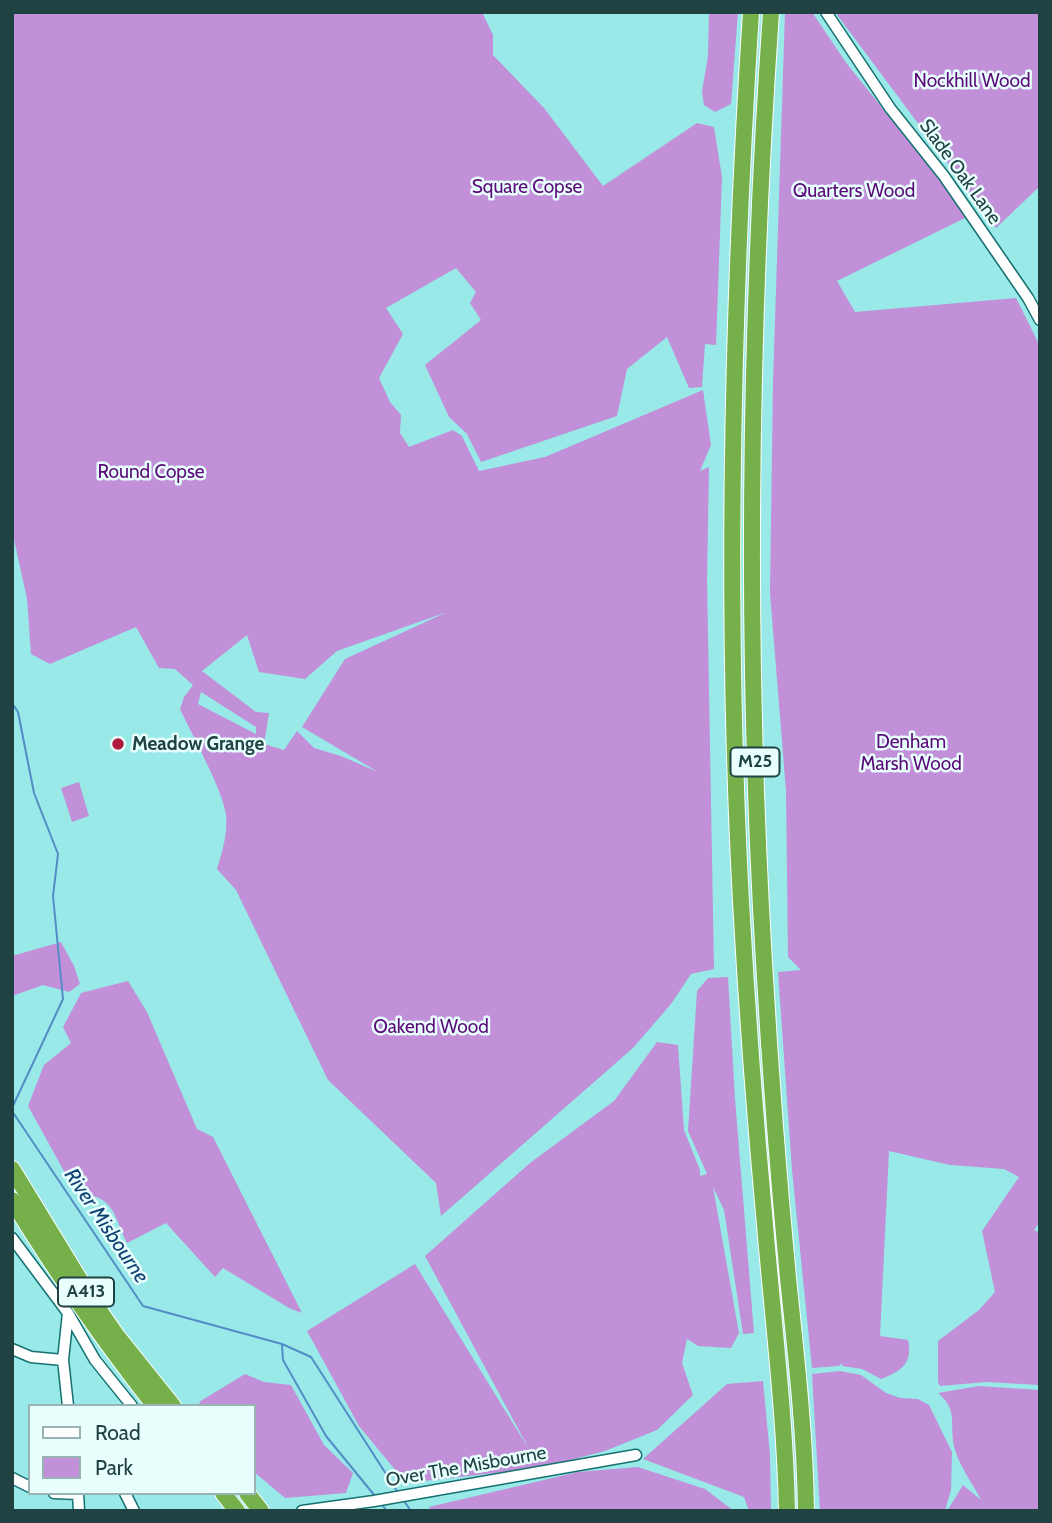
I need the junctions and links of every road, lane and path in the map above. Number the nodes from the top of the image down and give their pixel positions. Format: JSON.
{"nodes":[{"id":1,"x":751,"y":12,"type":"edge"},
{"id":2,"x":771,"y":12,"type":"edge"},
{"id":3,"x":826,"y":12,"type":"edge"},
{"id":4,"x":1040,"y":320,"type":"edge"},
{"id":5,"x":12,"y":1169,"type":"edge"},
{"id":6,"x":12,"y":1200,"type":"edge"},
{"id":7,"x":12,"y":1238,"type":"edge"},
{"id":8,"x":68,"y":1313,"type":"junction"},
{"id":9,"x":12,"y":1349,"type":"edge"},
{"id":10,"x":63,"y":1360,"type":"junction"},
{"id":11,"x":68,"y":1404,"type":"edge"},
{"id":12,"x":130,"y":1404,"type":"edge"},
{"id":13,"x":153,"y":1404,"type":"edge"},
{"id":14,"x":171,"y":1404,"type":"edge"},
{"id":15,"x":636,"y":1455,"type":"dead end"},
{"id":16,"x":12,"y":1478,"type":"edge"},
{"id":17,"x":28,"y":1486,"type":"edge"},
{"id":18,"x":126,"y":1495,"type":"edge"},
{"id":19,"x":225,"y":1495,"type":"edge"},
{"id":20,"x":249,"y":1495,"type":"edge"},
{"id":21,"x":134,"y":1511,"type":"edge"},
{"id":22,"x":237,"y":1511,"type":"edge"},
{"id":23,"x":261,"y":1511,"type":"edge"},
{"id":24,"x":302,"y":1511,"type":"edge"},
{"id":25,"x":787,"y":1511,"type":"edge"},
{"id":26,"x":806,"y":1511,"type":"edge"}],
"edges":[{"from":1,"to":25,"type":"highway","number":"M25"},
{"from":2,"to":26,"type":"highway","number":"M25"},
{"from":3,"to":4,"type":"street","name":"Slade Oak Lane"},
{"from":5,"to":14,"type":"highway","number":"A413"},
{"from":6,"to":13,"type":"highway","number":"A413"},
{"from":7,"to":8,"type":"street"},
{"from":8,"to":10,"type":"street"},
{"from":8,"to":12,"type":"street"},
{"from":9,"to":10,"type":"street"},
{"from":10,"to":11,"type":"street"},
{"from":15,"to":24,"type":"street","name":"Over The Misbourne"},
{"from":16,"to":17,"type":"street"},
{"from":18,"to":21,"type":"street"},
{"from":19,"to":22,"type":"highway"},
{"from":20,"to":23,"type":"highway"}]}
